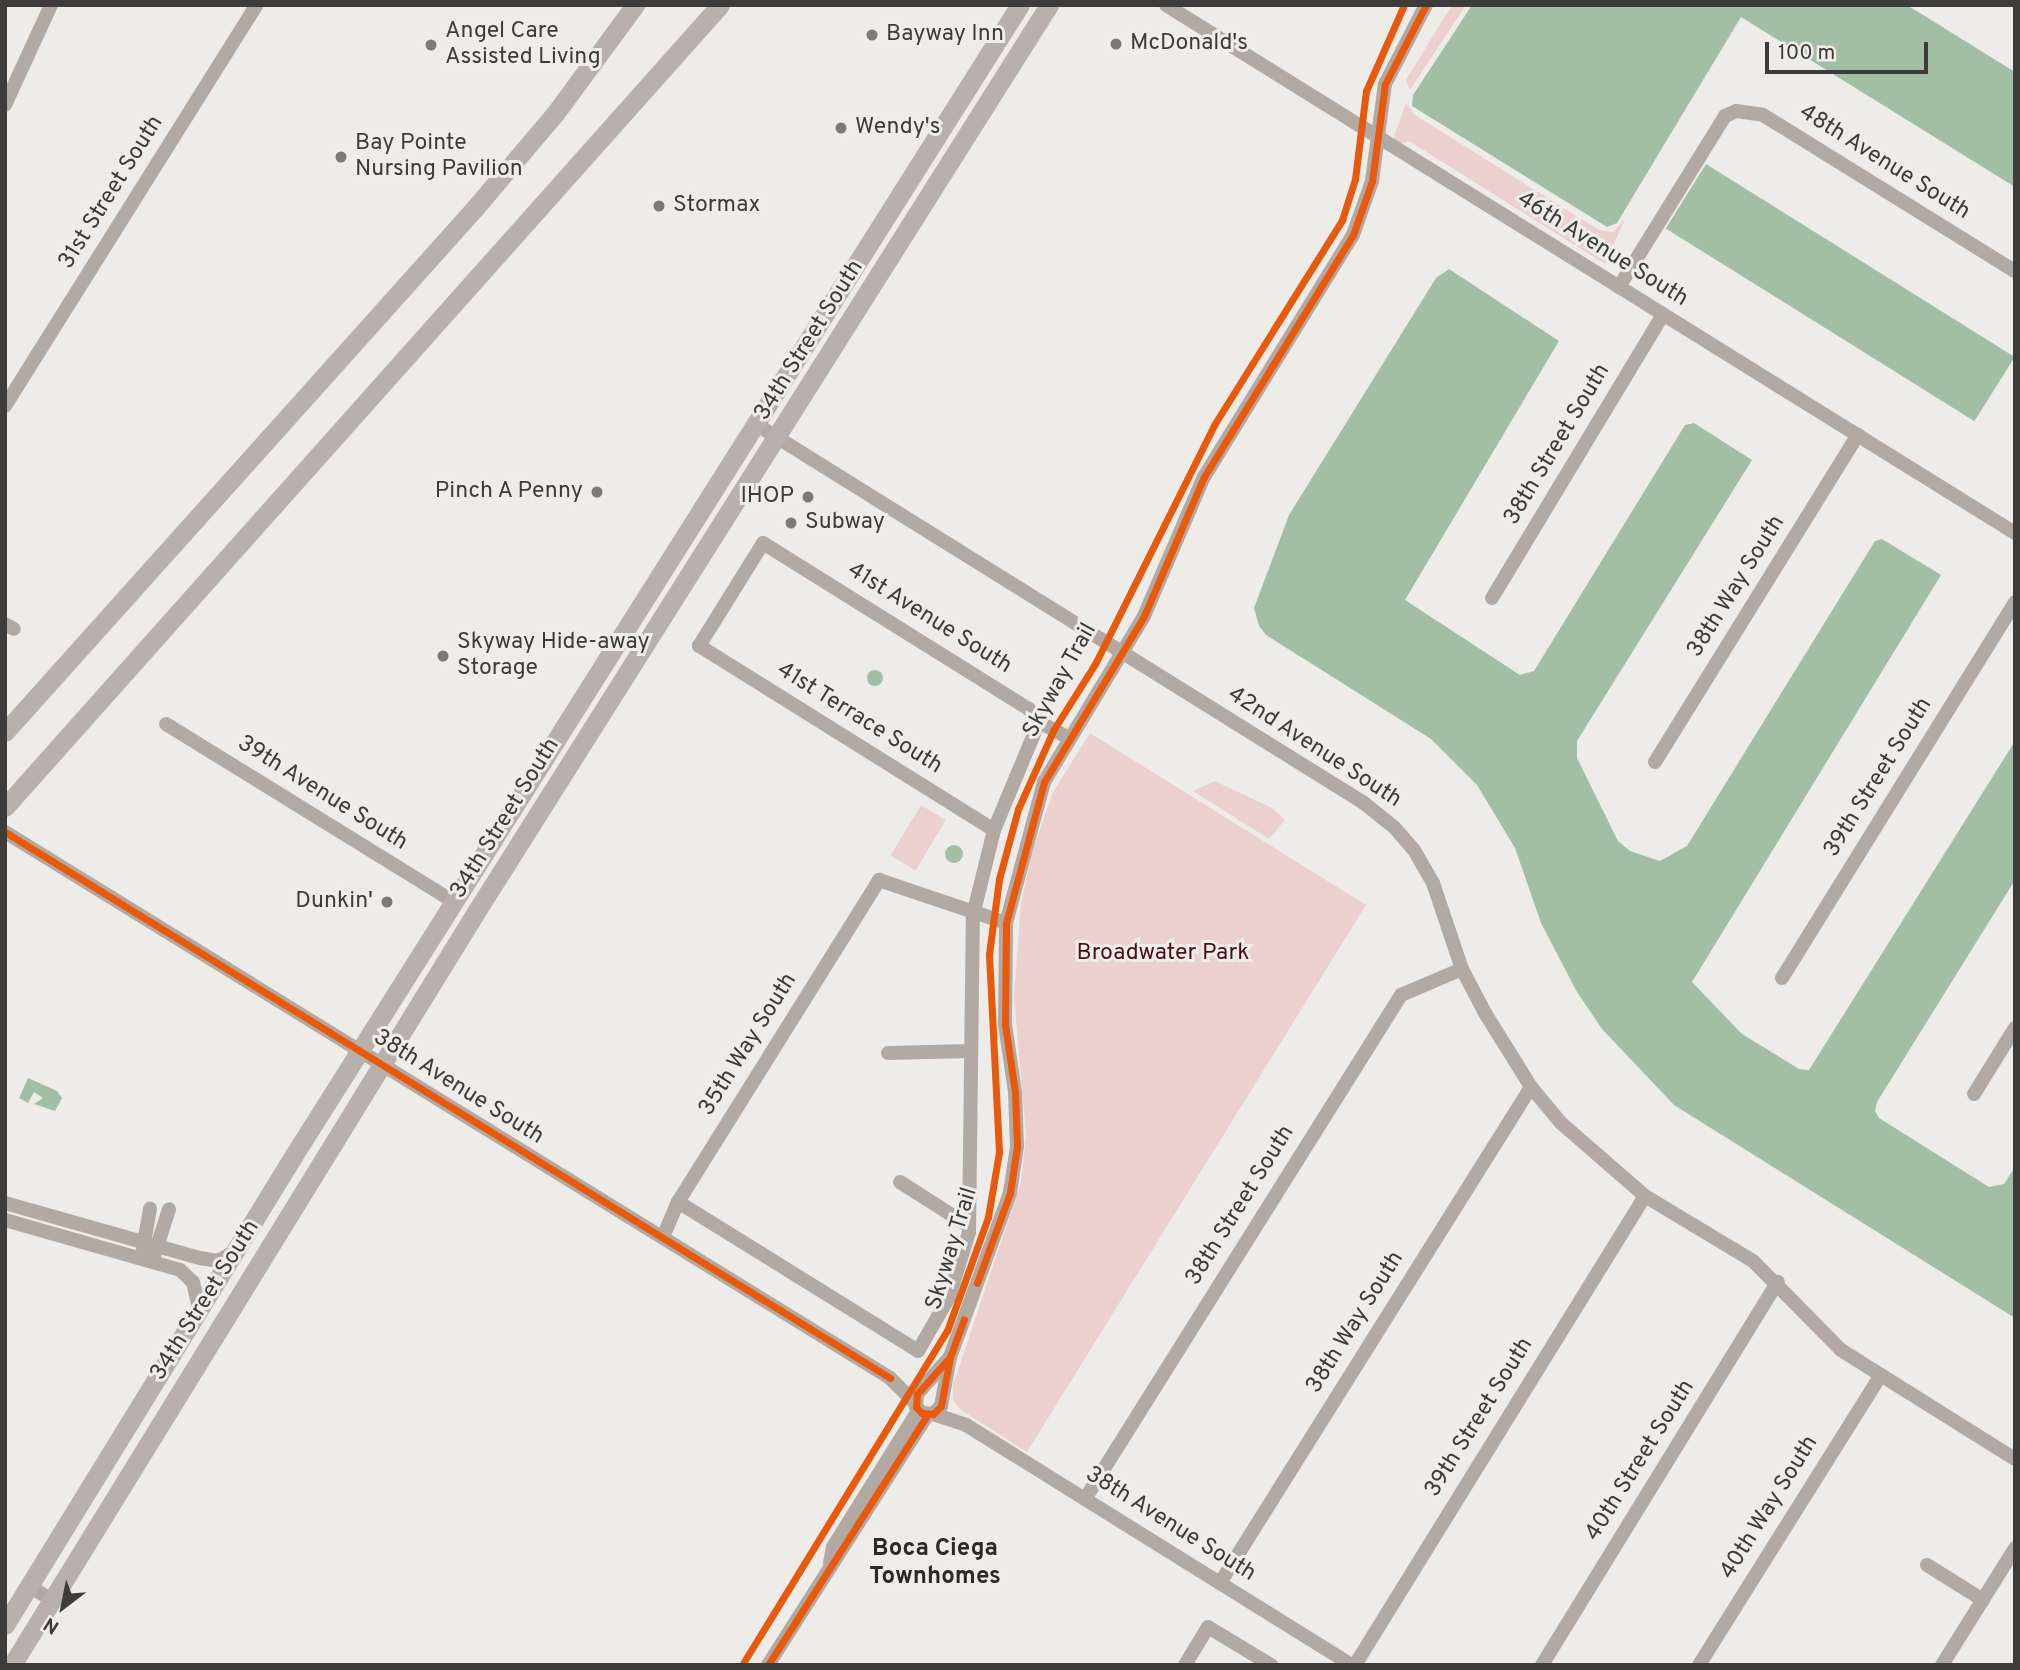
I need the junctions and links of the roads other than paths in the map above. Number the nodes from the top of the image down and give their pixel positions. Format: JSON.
{"nodes":[{"id":1,"x":51,"y":5,"type":"edge"},
{"id":2,"x":257,"y":5,"type":"edge"},
{"id":3,"x":635,"y":5,"type":"edge"},
{"id":4,"x":722,"y":5,"type":"edge"},
{"id":5,"x":1020,"y":5,"type":"edge"},
{"id":6,"x":1049,"y":5,"type":"edge"},
{"id":7,"x":1166,"y":5,"type":"edge"},
{"id":8,"x":1426,"y":5,"type":"edge"},
{"id":9,"x":5,"y":105,"type":"edge"},
{"id":10,"x":940,"y":134,"type":"junction"},
{"id":11,"x":1380,"y":139,"type":"junction"},
{"id":12,"x":911,"y":180,"type":"junction"},
{"id":13,"x":932,"y":192,"type":"junction"},
{"id":14,"x":905,"y":235,"type":"junction"},
{"id":15,"x":2015,"y":271,"type":"edge"},
{"id":16,"x":1619,"y":286,"type":"junction"},
{"id":17,"x":1663,"y":315,"type":"junction"},
{"id":18,"x":5,"y":406,"type":"edge"},
{"id":19,"x":757,"y":425,"type":"junction"},
{"id":20,"x":1858,"y":436,"type":"junction"},
{"id":21,"x":778,"y":438,"type":"junction"},
{"id":22,"x":2015,"y":533,"type":"edge"},
{"id":23,"x":763,"y":543,"type":"joint"},
{"id":24,"x":1492,"y":598,"type":"dead end"},
{"id":25,"x":2015,"y":602,"type":"edge"},
{"id":26,"x":1122,"y":651,"type":"junction"},
{"id":27,"x":591,"y":685,"type":"junction"},
{"id":28,"x":1039,"y":722,"type":"junction"},
{"id":29,"x":166,"y":724,"type":"dead end"},
{"id":30,"x":5,"y":732,"type":"edge"},
{"id":31,"x":1067,"y":737,"type":"junction"},
{"id":32,"x":1656,"y":762,"type":"dead end"},
{"id":33,"x":541,"y":765,"type":"junction"},
{"id":34,"x":561,"y":777,"type":"junction"},
{"id":35,"x":5,"y":807,"type":"edge"},
{"id":36,"x":994,"y":830,"type":"junction"},
{"id":37,"x":5,"y":832,"type":"edge"},
{"id":38,"x":516,"y":849,"type":"junction"},
{"id":39,"x":454,"y":902,"type":"junction"},
{"id":40,"x":973,"y":915,"type":"junction"},
{"id":41,"x":1006,"y":923,"type":"junction"},
{"id":42,"x":1462,"y":969,"type":"junction"},
{"id":43,"x":1782,"y":978,"type":"dead end"},
{"id":44,"x":2015,"y":1028,"type":"edge"},
{"id":45,"x":361,"y":1050,"type":"junction"},
{"id":46,"x":970,"y":1051,"type":"junction"},
{"id":47,"x":888,"y":1053,"type":"dead end"},
{"id":48,"x":383,"y":1063,"type":"junction"},
{"id":49,"x":1531,"y":1087,"type":"junction"},
{"id":50,"x":1974,"y":1094,"type":"dead end"},
{"id":51,"x":294,"y":1155,"type":"junction"},
{"id":52,"x":900,"y":1182,"type":"dead end"},
{"id":53,"x":1644,"y":1196,"type":"junction"},
{"id":54,"x":678,"y":1202,"type":"junction"},
{"id":55,"x":5,"y":1203,"type":"edge"},
{"id":56,"x":150,"y":1209,"type":"dead end"},
{"id":57,"x":169,"y":1209,"type":"dead end"},
{"id":58,"x":5,"y":1220,"type":"edge"},
{"id":59,"x":969,"y":1226,"type":"junction"},
{"id":60,"x":663,"y":1237,"type":"junction"},
{"id":61,"x":150,"y":1243,"type":"junction"},
{"id":62,"x":236,"y":1250,"type":"junction"},
{"id":63,"x":148,"y":1260,"type":"junction"},
{"id":64,"x":218,"y":1278,"type":"junction"},
{"id":65,"x":1779,"y":1282,"type":"junction"},
{"id":66,"x":244,"y":1288,"type":"junction"},
{"id":67,"x":199,"y":1309,"type":"junction"},
{"id":68,"x":1880,"y":1376,"type":"junction"},
{"id":69,"x":176,"y":1397,"type":"junction"},
{"id":70,"x":928,"y":1402,"type":"junction"},
{"id":71,"x":2015,"y":1459,"type":"edge"},
{"id":72,"x":1085,"y":1499,"type":"junction"},
{"id":73,"x":2015,"y":1548,"type":"edge"},
{"id":74,"x":1927,"y":1565,"type":"dead end"},
{"id":75,"x":1220,"y":1583,"type":"junction"},
{"id":76,"x":29,"y":1586,"type":"junction"},
{"id":77,"x":52,"y":1600,"type":"junction"},
{"id":78,"x":1983,"y":1600,"type":"junction"},
{"id":79,"x":5,"y":1625,"type":"edge"},
{"id":80,"x":12,"y":1665,"type":"edge"},
{"id":81,"x":768,"y":1665,"type":"edge"},
{"id":82,"x":1185,"y":1665,"type":"edge"},
{"id":83,"x":1271,"y":1665,"type":"edge"},
{"id":84,"x":1353,"y":1665,"type":"edge"},
{"id":85,"x":1542,"y":1665,"type":"edge"},
{"id":86,"x":1699,"y":1665,"type":"edge"},
{"id":87,"x":1942,"y":1665,"type":"edge"}],
"edges":[{"from":1,"to":9,"type":"street"},
{"from":2,"to":18,"type":"street","name":"31st Street South"},
{"from":3,"to":30,"type":"highway"},
{"from":4,"to":35,"type":"highway"},
{"from":5,"to":10,"type":"highway","name":"34th Street South"},
{"from":6,"to":13,"type":"highway","name":"34th Street South"},
{"from":7,"to":11,"type":"street","name":"46th Avenue South"},
{"from":8,"to":11,"type":"street"},
{"from":10,"to":12,"type":"highway","name":"34th Street South"},
{"from":10,"to":13,"type":"highway"},
{"from":11,"to":16,"type":"street","name":"46th Avenue South"},
{"from":11,"to":26,"type":"street"},
{"from":12,"to":14,"type":"highway"},
{"from":12,"to":19,"type":"highway","name":"34th Street South"},
{"from":13,"to":14,"type":"highway","name":"34th Street South"},
{"from":14,"to":21,"type":"highway","name":"34th Street South"},
{"from":15,"to":16,"type":"street","name":"48th Avenue South"},
{"from":16,"to":17,"type":"street","name":"46th Avenue South"},
{"from":17,"to":20,"type":"street","name":"46th Avenue South"},
{"from":17,"to":24,"type":"street","name":"38th Street South"},
{"from":19,"to":21,"type":"street","name":"42nd Avenue South"},
{"from":19,"to":27,"type":"highway","name":"34th Street South"},
{"from":20,"to":22,"type":"street","name":"46th Avenue South"},
{"from":20,"to":32,"type":"street","name":"38th Way South"},
{"from":21,"to":26,"type":"street","name":"42nd Avenue South"},
{"from":21,"to":34,"type":"highway","name":"34th Street South"},
{"from":23,"to":28,"type":"street","name":"41st Avenue South"},
{"from":23,"to":36,"type":"street","name":"41st Terrace South"},
{"from":25,"to":43,"type":"street","name":"39th Street South"},
{"from":26,"to":31,"type":"street"},
{"from":26,"to":42,"type":"street","name":"42nd Avenue South"},
{"from":27,"to":33,"type":"highway","name":"34th Street South"},
{"from":27,"to":34,"type":"highway"},
{"from":28,"to":31,"type":"street","name":"41st Avenue South"},
{"from":28,"to":36,"type":"street"},
{"from":29,"to":39,"type":"street","name":"39th Avenue South"},
{"from":31,"to":41,"type":"street"},
{"from":33,"to":38,"type":"highway"},
{"from":33,"to":39,"type":"highway","name":"34th Street South"},
{"from":34,"to":38,"type":"highway","name":"34th Street South"},
{"from":36,"to":40,"type":"street"},
{"from":37,"to":45,"type":"street","name":"38th Avenue South"},
{"from":38,"to":48,"type":"highway","name":"34th Street South"},
{"from":39,"to":45,"type":"highway","name":"34th Street South"},
{"from":40,"to":41,"type":"street"},
{"from":40,"to":46,"type":"street"},
{"from":40,"to":54,"type":"street","name":"35th Way South"},
{"from":41,"to":70,"type":"street"},
{"from":42,"to":49,"type":"street","name":"42nd Avenue South"},
{"from":42,"to":72,"type":"street","name":"38th Street South"},
{"from":44,"to":50,"type":"street"},
{"from":45,"to":48,"type":"street","name":"38th Avenue South"},
{"from":45,"to":51,"type":"highway","name":"34th Street South"},
{"from":46,"to":47,"type":"street"},
{"from":46,"to":59,"type":"street"},
{"from":48,"to":60,"type":"street","name":"38th Avenue South"},
{"from":48,"to":66,"type":"highway","name":"34th Street South"},
{"from":49,"to":53,"type":"street","name":"42nd Avenue South"},
{"from":49,"to":75,"type":"street","name":"38th Way South"},
{"from":51,"to":62,"type":"highway","name":"34th Street South"},
{"from":51,"to":66,"type":"highway"},
{"from":52,"to":59,"type":"street"},
{"from":53,"to":65,"type":"street","name":"42nd Avenue South"},
{"from":53,"to":84,"type":"street","name":"39th Street South"},
{"from":54,"to":59,"type":"street"},
{"from":54,"to":60,"type":"street","name":"35th Way South"},
{"from":55,"to":61,"type":"street"},
{"from":56,"to":61,"type":"street"},
{"from":57,"to":61,"type":"street"},
{"from":58,"to":63,"type":"street"},
{"from":60,"to":70,"type":"street","name":"38th Avenue South"},
{"from":61,"to":62,"type":"street"},
{"from":61,"to":63,"type":"street"},
{"from":62,"to":64,"type":"highway","name":"34th Street South"},
{"from":63,"to":67,"type":"street"},
{"from":64,"to":67,"type":"highway","name":"34th Street South"},
{"from":64,"to":69,"type":"highway"},
{"from":65,"to":68,"type":"street","name":"42nd Avenue South"},
{"from":65,"to":85,"type":"street","name":"40th Street South"},
{"from":66,"to":69,"type":"highway","name":"34th Street South"},
{"from":67,"to":76,"type":"highway","name":"34th Street South"},
{"from":68,"to":71,"type":"street","name":"42nd Avenue South"},
{"from":68,"to":86,"type":"street","name":"40th Way South"},
{"from":69,"to":77,"type":"highway","name":"34th Street South"},
{"from":70,"to":72,"type":"street","name":"38th Avenue South"},
{"from":70,"to":81,"type":"street"},
{"from":72,"to":75,"type":"street","name":"38th Avenue South"},
{"from":73,"to":78,"type":"street"},
{"from":74,"to":78,"type":"street"},
{"from":75,"to":84,"type":"street","name":"38th Avenue South"},
{"from":76,"to":77,"type":"street"},
{"from":76,"to":79,"type":"highway","name":"34th Street South"},
{"from":77,"to":80,"type":"highway","name":"34th Street South"},
{"from":78,"to":87,"type":"street"},
{"from":82,"to":83,"type":"street"}]}
